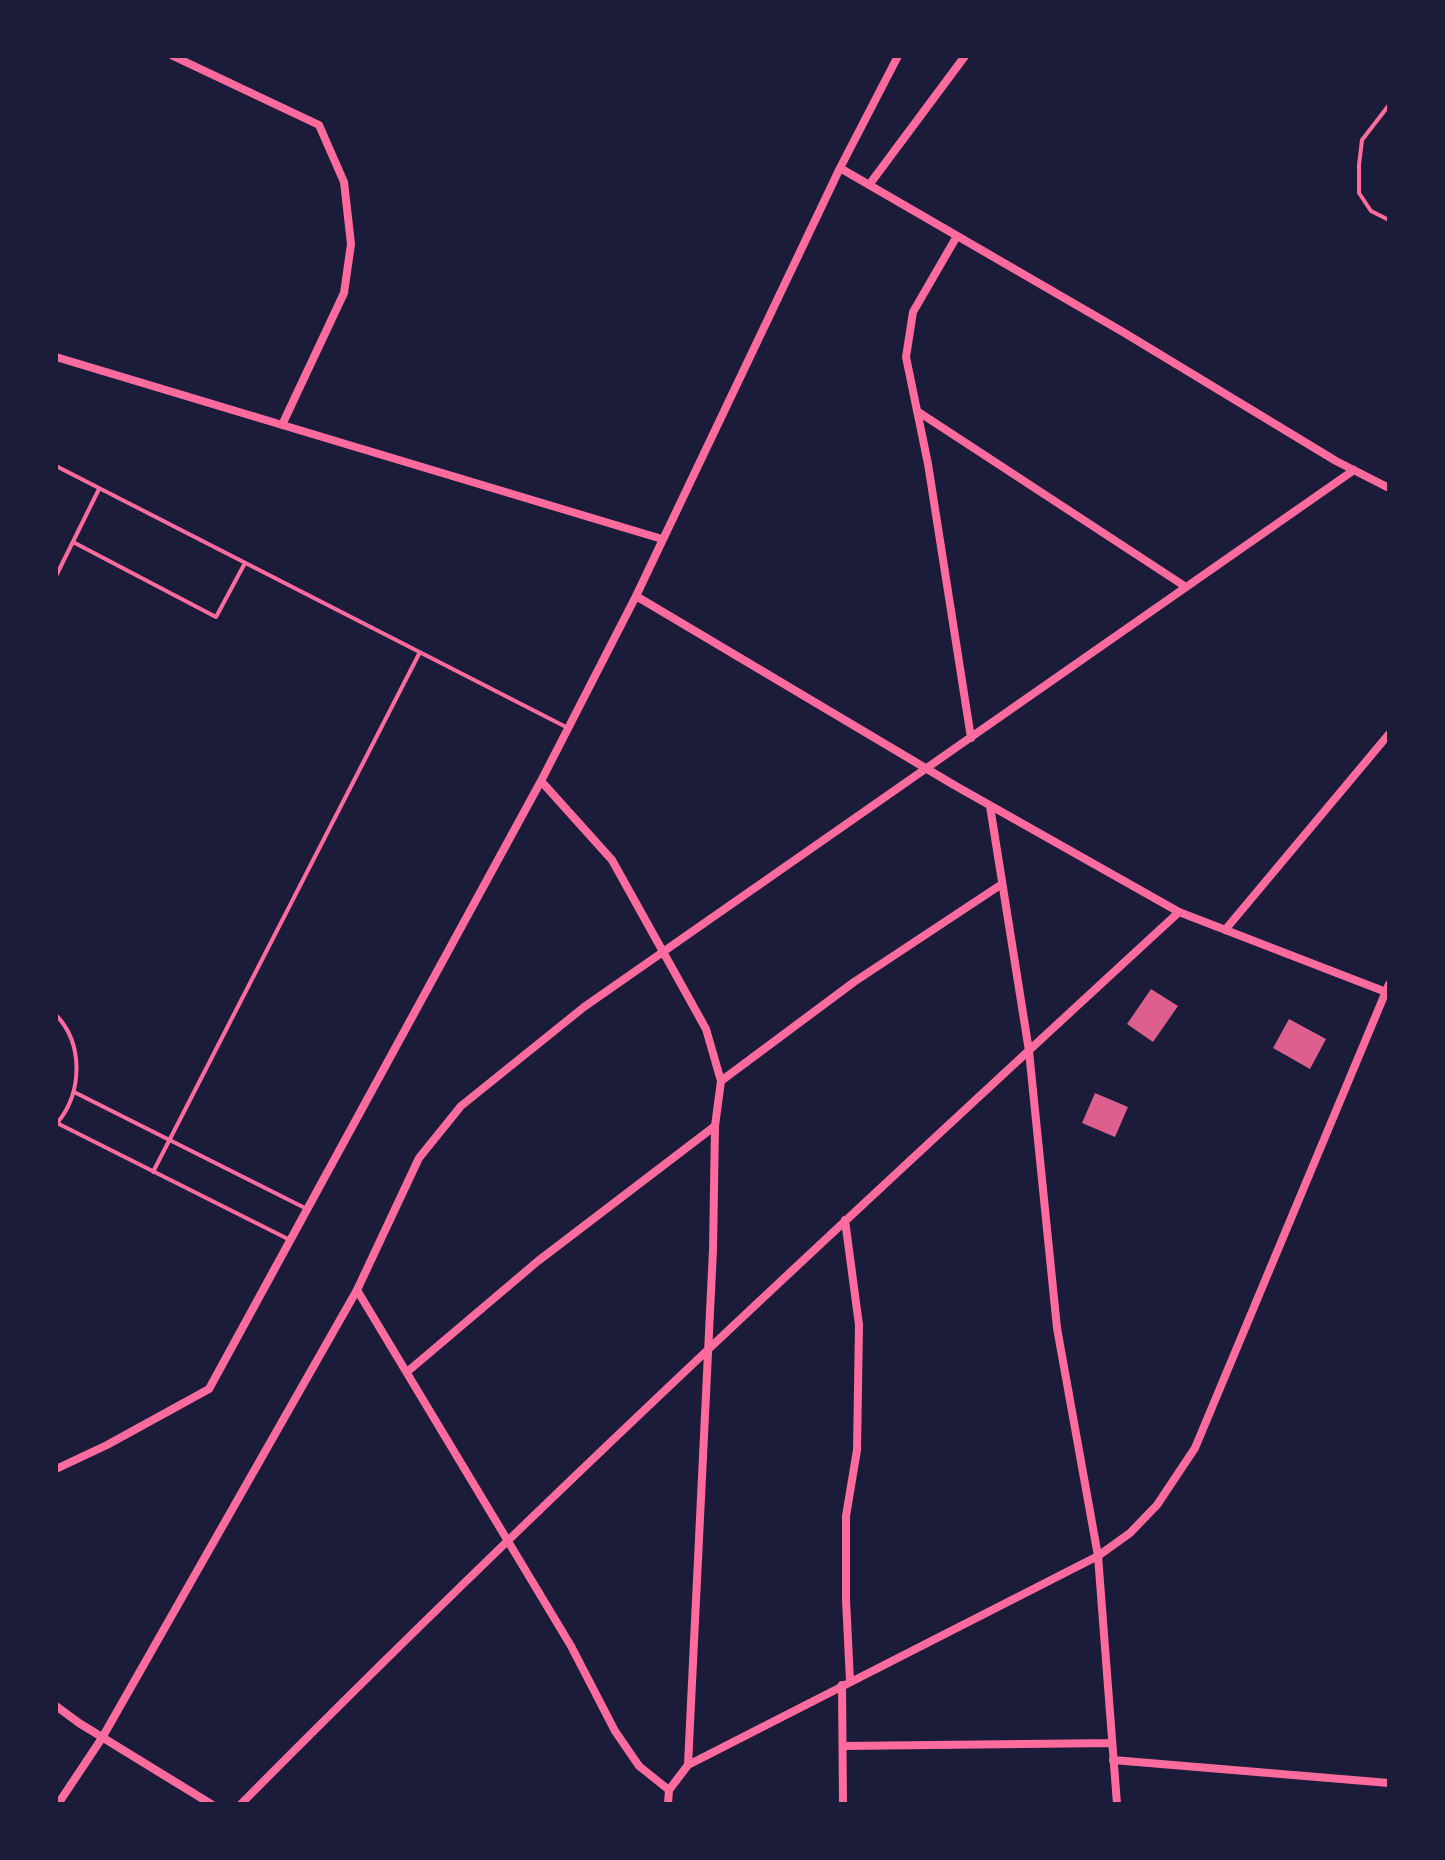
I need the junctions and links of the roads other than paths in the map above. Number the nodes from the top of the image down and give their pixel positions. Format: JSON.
{"nodes":[{"id":1,"x":173,"y":56,"type":"edge"},
{"id":2,"x":898,"y":56,"type":"edge"},
{"id":3,"x":965,"y":56,"type":"edge"},
{"id":4,"x":1389,"y":105,"type":"edge"},
{"id":5,"x":840,"y":168,"type":"junction"},
{"id":6,"x":869,"y":185,"type":"junction"},
{"id":7,"x":1389,"y":220,"type":"edge"},
{"id":8,"x":957,"y":236,"type":"junction"},
{"id":9,"x":56,"y":357,"type":"edge"},
{"id":10,"x":917,"y":411,"type":"junction"},
{"id":11,"x":282,"y":425,"type":"junction"},
{"id":12,"x":56,"y":466,"type":"edge"},
{"id":13,"x":1354,"y":470,"type":"junction"},
{"id":14,"x":1389,"y":488,"type":"edge"},
{"id":15,"x":99,"y":489,"type":"junction"},
{"id":16,"x":662,"y":539,"type":"junction"},
{"id":17,"x":73,"y":542,"type":"junction"},
{"id":18,"x":245,"y":563,"type":"junction"},
{"id":19,"x":56,"y":576,"type":"edge"},
{"id":20,"x":1186,"y":587,"type":"junction"},
{"id":21,"x":636,"y":596,"type":"junction"},
{"id":22,"x":420,"y":652,"type":"junction"},
{"id":23,"x":568,"y":728,"type":"junction"},
{"id":24,"x":1389,"y":734,"type":"edge"},
{"id":25,"x":971,"y":738,"type":"junction"},
{"id":26,"x":927,"y":769,"type":"junction"},
{"id":27,"x":541,"y":781,"type":"junction"},
{"id":28,"x":990,"y":806,"type":"junction"},
{"id":29,"x":1002,"y":884,"type":"junction"},
{"id":30,"x":1179,"y":912,"type":"junction"},
{"id":31,"x":1225,"y":930,"type":"junction"},
{"id":32,"x":663,"y":951,"type":"junction"},
{"id":33,"x":1388,"y":990,"type":"edge"},
{"id":34,"x":56,"y":1015,"type":"edge"},
{"id":35,"x":1029,"y":1051,"type":"junction"},
{"id":36,"x":721,"y":1081,"type":"junction"},
{"id":37,"x":74,"y":1092,"type":"junction"},
{"id":38,"x":57,"y":1124,"type":"edge"},
{"id":39,"x":715,"y":1126,"type":"junction"},
{"id":40,"x":169,"y":1140,"type":"junction"},
{"id":41,"x":153,"y":1172,"type":"junction"},
{"id":42,"x":307,"y":1209,"type":"junction"},
{"id":43,"x":845,"y":1220,"type":"junction"},
{"id":44,"x":290,"y":1240,"type":"junction"},
{"id":45,"x":357,"y":1290,"type":"junction"},
{"id":46,"x":707,"y":1350,"type":"junction"},
{"id":47,"x":407,"y":1372,"type":"junction"},
{"id":48,"x":56,"y":1469,"type":"edge"},
{"id":49,"x":508,"y":1538,"type":"junction"},
{"id":50,"x":1098,"y":1556,"type":"junction"},
{"id":51,"x":846,"y":1683,"type":"junction"},
{"id":52,"x":56,"y":1706,"type":"edge"},
{"id":53,"x":102,"y":1738,"type":"junction"},
{"id":54,"x":1112,"y":1743,"type":"junction"},
{"id":55,"x":843,"y":1746,"type":"junction"},
{"id":56,"x":1113,"y":1760,"type":"junction"},
{"id":57,"x":688,"y":1765,"type":"junction"},
{"id":58,"x":1389,"y":1783,"type":"edge"},
{"id":59,"x":669,"y":1790,"type":"junction"},
{"id":60,"x":58,"y":1804,"type":"edge"},
{"id":61,"x":211,"y":1804,"type":"edge"},
{"id":62,"x":241,"y":1804,"type":"edge"},
{"id":63,"x":668,"y":1804,"type":"edge"},
{"id":64,"x":843,"y":1804,"type":"edge"},
{"id":65,"x":1117,"y":1804,"type":"edge"}],
"edges":[{"from":1,"to":11,"type":"street"},
{"from":2,"to":5,"type":"street"},
{"from":3,"to":6,"type":"street"},
{"from":4,"to":7,"type":"lane"},
{"from":5,"to":6,"type":"street"},
{"from":5,"to":16,"type":"street"},
{"from":6,"to":8,"type":"street"},
{"from":8,"to":10,"type":"street"},
{"from":8,"to":13,"type":"street"},
{"from":9,"to":11,"type":"street"},
{"from":10,"to":20,"type":"street"},
{"from":10,"to":25,"type":"street"},
{"from":11,"to":16,"type":"street"},
{"from":12,"to":15,"type":"lane"},
{"from":13,"to":14,"type":"street"},
{"from":13,"to":20,"type":"street"},
{"from":15,"to":17,"type":"lane"},
{"from":15,"to":18,"type":"lane"},
{"from":16,"to":21,"type":"street"},
{"from":17,"to":18,"type":"lane"},
{"from":17,"to":19,"type":"lane"},
{"from":18,"to":22,"type":"lane"},
{"from":20,"to":25,"type":"street"},
{"from":21,"to":23,"type":"street"},
{"from":21,"to":26,"type":"street"},
{"from":22,"to":23,"type":"lane"},
{"from":22,"to":40,"type":"lane"},
{"from":23,"to":27,"type":"street"},
{"from":24,"to":31,"type":"street"},
{"from":25,"to":26,"type":"street"},
{"from":26,"to":28,"type":"street"},
{"from":26,"to":32,"type":"street"},
{"from":27,"to":32,"type":"street"},
{"from":27,"to":42,"type":"street"},
{"from":28,"to":29,"type":"street"},
{"from":28,"to":30,"type":"street"},
{"from":29,"to":35,"type":"street"},
{"from":29,"to":36,"type":"street"},
{"from":30,"to":31,"type":"street"},
{"from":30,"to":35,"type":"street"},
{"from":31,"to":33,"type":"street"},
{"from":32,"to":36,"type":"street"},
{"from":32,"to":45,"type":"street"},
{"from":33,"to":50,"type":"street"},
{"from":34,"to":37,"type":"lane"},
{"from":35,"to":43,"type":"street"},
{"from":35,"to":50,"type":"street"},
{"from":36,"to":39,"type":"street"},
{"from":37,"to":38,"type":"lane"},
{"from":37,"to":40,"type":"lane"},
{"from":38,"to":41,"type":"lane"},
{"from":39,"to":46,"type":"street"},
{"from":39,"to":47,"type":"street"},
{"from":40,"to":41,"type":"lane"},
{"from":40,"to":42,"type":"lane"},
{"from":41,"to":44,"type":"lane"},
{"from":42,"to":44,"type":"street"},
{"from":43,"to":46,"type":"street"},
{"from":43,"to":51,"type":"street"},
{"from":44,"to":48,"type":"street"},
{"from":45,"to":47,"type":"street"},
{"from":45,"to":53,"type":"street"},
{"from":46,"to":49,"type":"street"},
{"from":46,"to":57,"type":"street"},
{"from":47,"to":49,"type":"street"},
{"from":49,"to":59,"type":"street"},
{"from":49,"to":62,"type":"street"},
{"from":50,"to":51,"type":"street"},
{"from":50,"to":54,"type":"street"},
{"from":51,"to":55,"type":"street"},
{"from":51,"to":57,"type":"street"},
{"from":52,"to":53,"type":"street"},
{"from":53,"to":60,"type":"street"},
{"from":53,"to":61,"type":"street"},
{"from":54,"to":55,"type":"street"},
{"from":54,"to":56,"type":"street"},
{"from":55,"to":64,"type":"street"},
{"from":56,"to":58,"type":"street"},
{"from":56,"to":65,"type":"street"},
{"from":57,"to":59,"type":"street"},
{"from":59,"to":63,"type":"street"}]}
